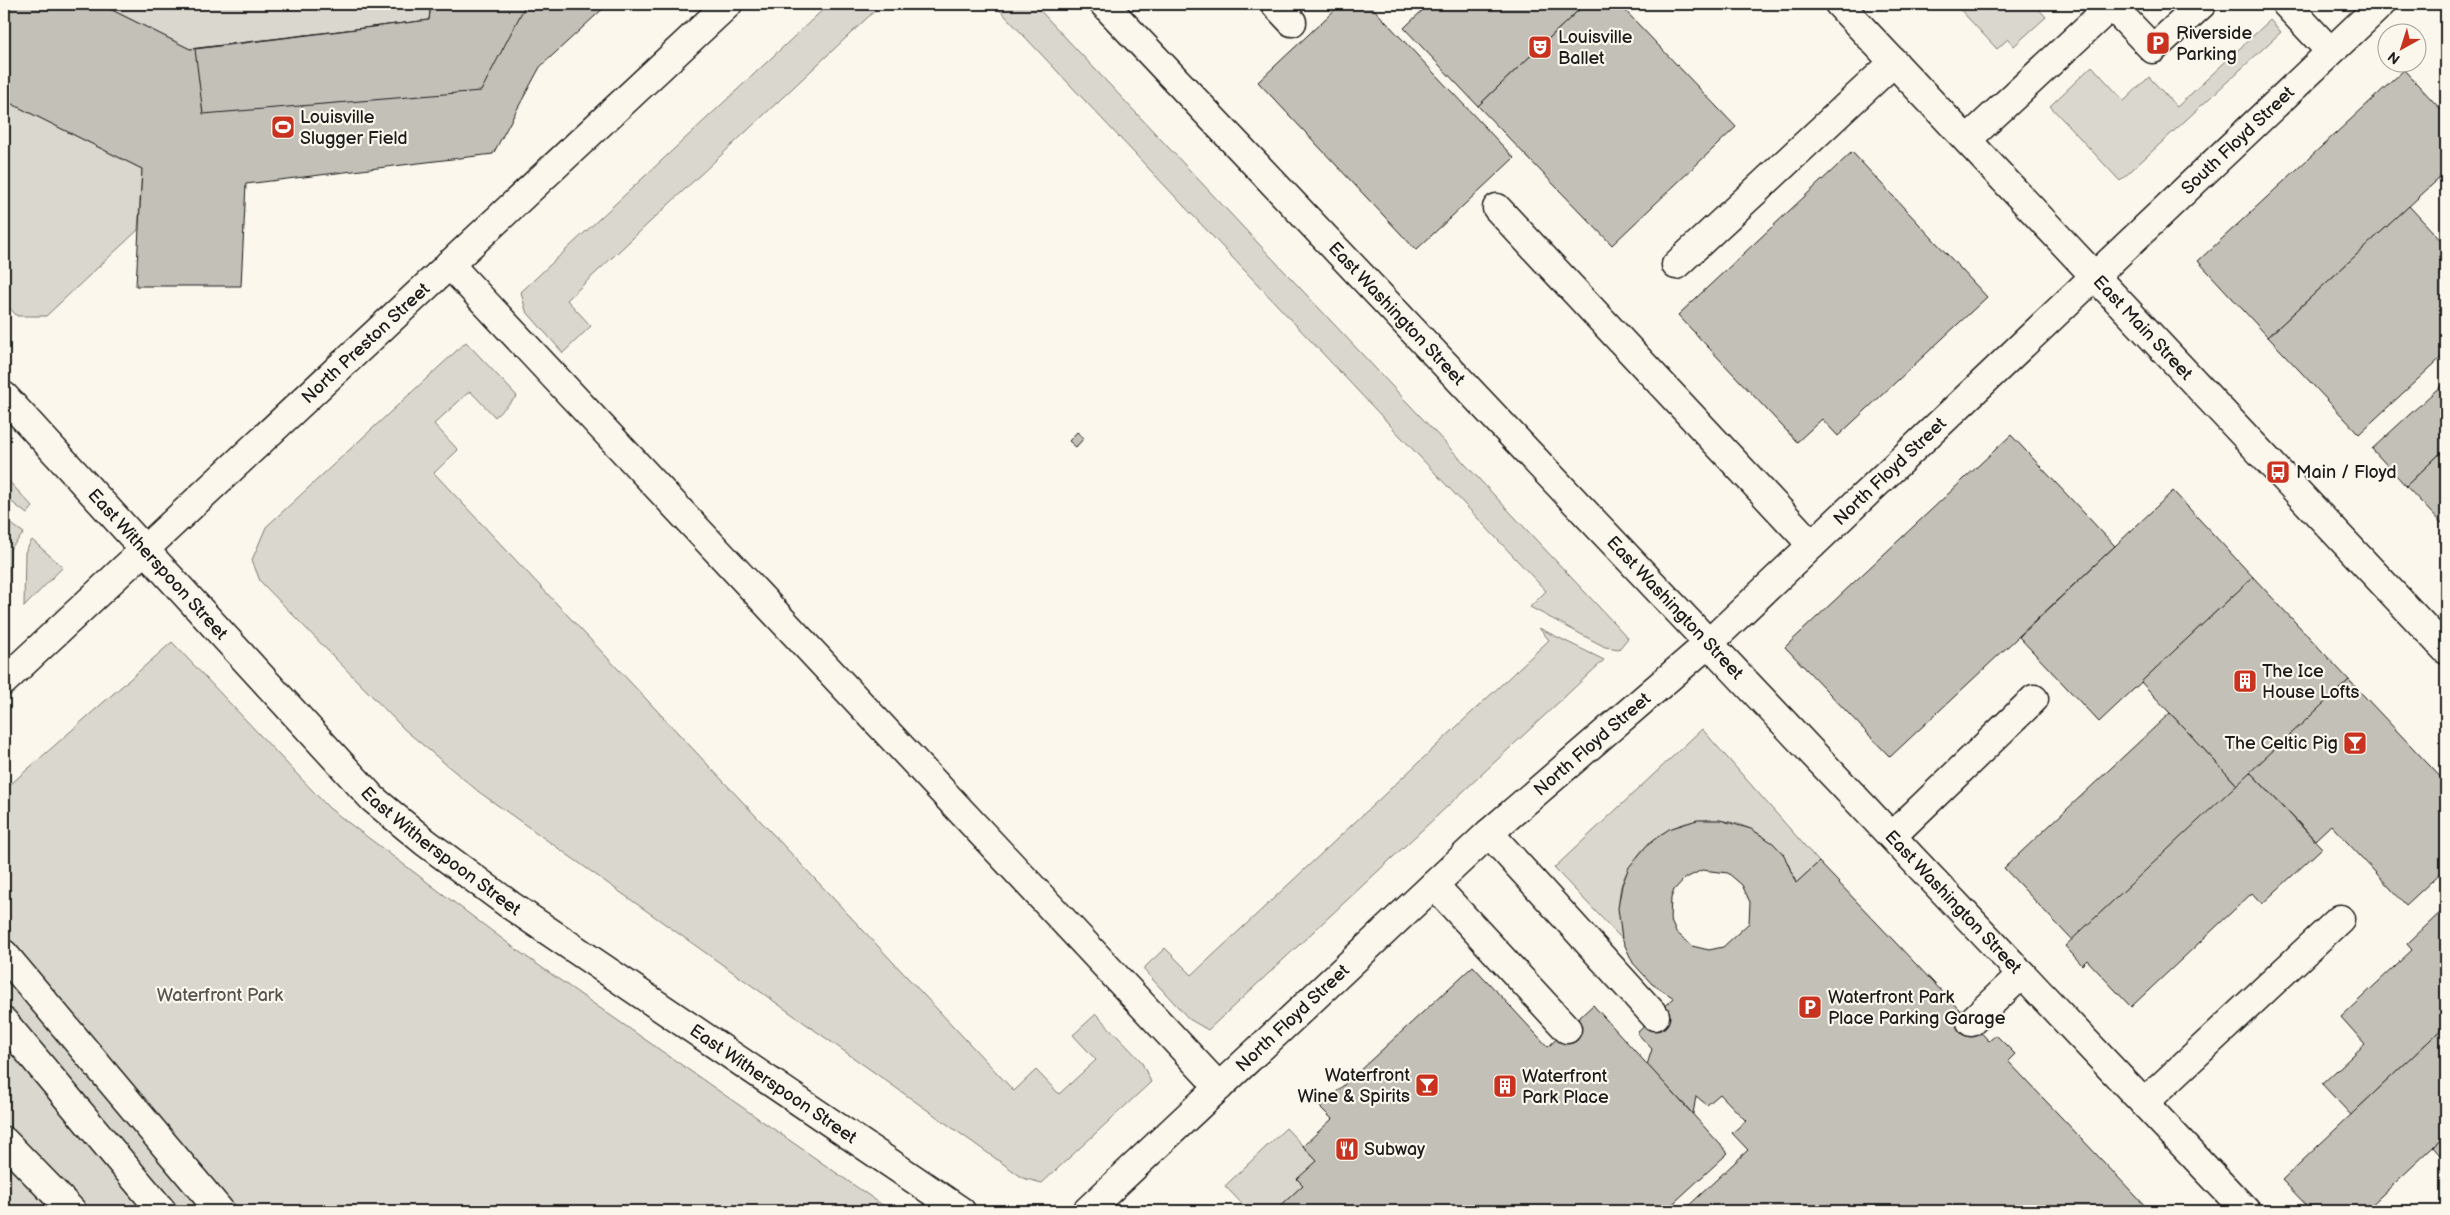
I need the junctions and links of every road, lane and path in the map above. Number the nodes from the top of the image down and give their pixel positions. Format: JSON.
{"nodes":[{"id":1,"x":728,"y":4,"type":"edge"},
{"id":2,"x":1104,"y":4,"type":"edge"},
{"id":3,"x":1839,"y":4,"type":"edge"},
{"id":4,"x":2111,"y":4,"type":"edge"},
{"id":5,"x":2202,"y":4,"type":"edge"},
{"id":6,"x":2286,"y":4,"type":"edge"},
{"id":7,"x":2381,"y":4,"type":"edge"},
{"id":8,"x":2330,"y":51,"type":"junction"},
{"id":9,"x":1894,"y":62,"type":"junction"},
{"id":10,"x":1967,"y":140,"type":"junction"},
{"id":11,"x":1496,"y":208,"type":"dead end"},
{"id":12,"x":450,"y":264,"type":"junction"},
{"id":13,"x":1676,"y":266,"type":"dead end"},
{"id":14,"x":2095,"y":276,"type":"junction"},
{"id":15,"x":4,"y":396,"type":"edge"},
{"id":16,"x":1812,"y":545,"type":"junction"},
{"id":17,"x":145,"y":549,"type":"junction"},
{"id":18,"x":1709,"y":643,"type":"junction"},
{"id":19,"x":2446,"y":650,"type":"edge"},
{"id":20,"x":4,"y":681,"type":"edge"},
{"id":21,"x":2034,"y":699,"type":"dead end"},
{"id":22,"x":1489,"y":833,"type":"junction"},
{"id":23,"x":1892,"y":836,"type":"junction"},
{"id":24,"x":1434,"y":885,"type":"junction"},
{"id":25,"x":2340,"y":919,"type":"dead end"},
{"id":26,"x":4,"y":954,"type":"edge"},
{"id":27,"x":2022,"y":974,"type":"junction"},
{"id":28,"x":1655,"y":1016,"type":"dead end"},
{"id":29,"x":4,"y":1022,"type":"edge"},
{"id":30,"x":1971,"y":1022,"type":"dead end"},
{"id":31,"x":1567,"y":1029,"type":"dead end"},
{"id":32,"x":1219,"y":1087,"type":"junction"},
{"id":33,"x":2144,"y":1103,"type":"junction"},
{"id":34,"x":4,"y":1141,"type":"edge"},
{"id":35,"x":72,"y":1211,"type":"edge"},
{"id":36,"x":162,"y":1211,"type":"edge"},
{"id":37,"x":220,"y":1211,"type":"edge"},
{"id":38,"x":961,"y":1211,"type":"edge"},
{"id":39,"x":1087,"y":1211,"type":"edge"},
{"id":40,"x":2246,"y":1211,"type":"edge"}],
"edges":[{"from":1,"to":12,"type":"main road","name":"North Preston Street"},
{"from":2,"to":18,"type":"main road","name":"East Washington Street"},
{"from":3,"to":9,"type":"main road","name":"East Main Street"},
{"from":4,"to":5,"type":"main road"},
{"from":4,"to":10,"type":"main road"},
{"from":6,"to":8,"type":"main road"},
{"from":7,"to":8,"type":"main road","name":"South Floyd Street"},
{"from":8,"to":14,"type":"main road","name":"South Floyd Street"},
{"from":9,"to":10,"type":"main road","name":"East Main Street"},
{"from":9,"to":13,"type":"main road"},
{"from":10,"to":14,"type":"main road","name":"East Main Street"},
{"from":11,"to":16,"type":"main road"},
{"from":12,"to":17,"type":"main road","name":"North Preston Street"},
{"from":12,"to":32,"type":"main road"},
{"from":14,"to":16,"type":"main road","name":"North Floyd Street"},
{"from":14,"to":19,"type":"main road","name":"East Main Street"},
{"from":15,"to":17,"type":"main road","name":"East Witherspoon Street"},
{"from":16,"to":18,"type":"main road","name":"North Floyd Street"},
{"from":17,"to":20,"type":"main road","name":"North Preston Street"},
{"from":17,"to":38,"type":"main road","name":"East Witherspoon Street"},
{"from":18,"to":22,"type":"main road","name":"North Floyd Street"},
{"from":18,"to":23,"type":"main road","name":"East Washington Street"},
{"from":21,"to":23,"type":"main road"},
{"from":22,"to":24,"type":"main road","name":"North Floyd Street"},
{"from":22,"to":28,"type":"main road"},
{"from":23,"to":27,"type":"main road","name":"East Washington Street"},
{"from":24,"to":31,"type":"main road"},
{"from":24,"to":32,"type":"main road","name":"North Floyd Street"},
{"from":25,"to":33,"type":"main road"},
{"from":26,"to":37,"type":"main road"},
{"from":27,"to":30,"type":"main road"},
{"from":27,"to":33,"type":"main road","name":"East Washington Street"},
{"from":29,"to":36,"type":"main road"},
{"from":32,"to":39,"type":"main road","name":"North Floyd Street"},
{"from":33,"to":40,"type":"main road","name":"East Washington Street"},
{"from":34,"to":35,"type":"main road"}]}
